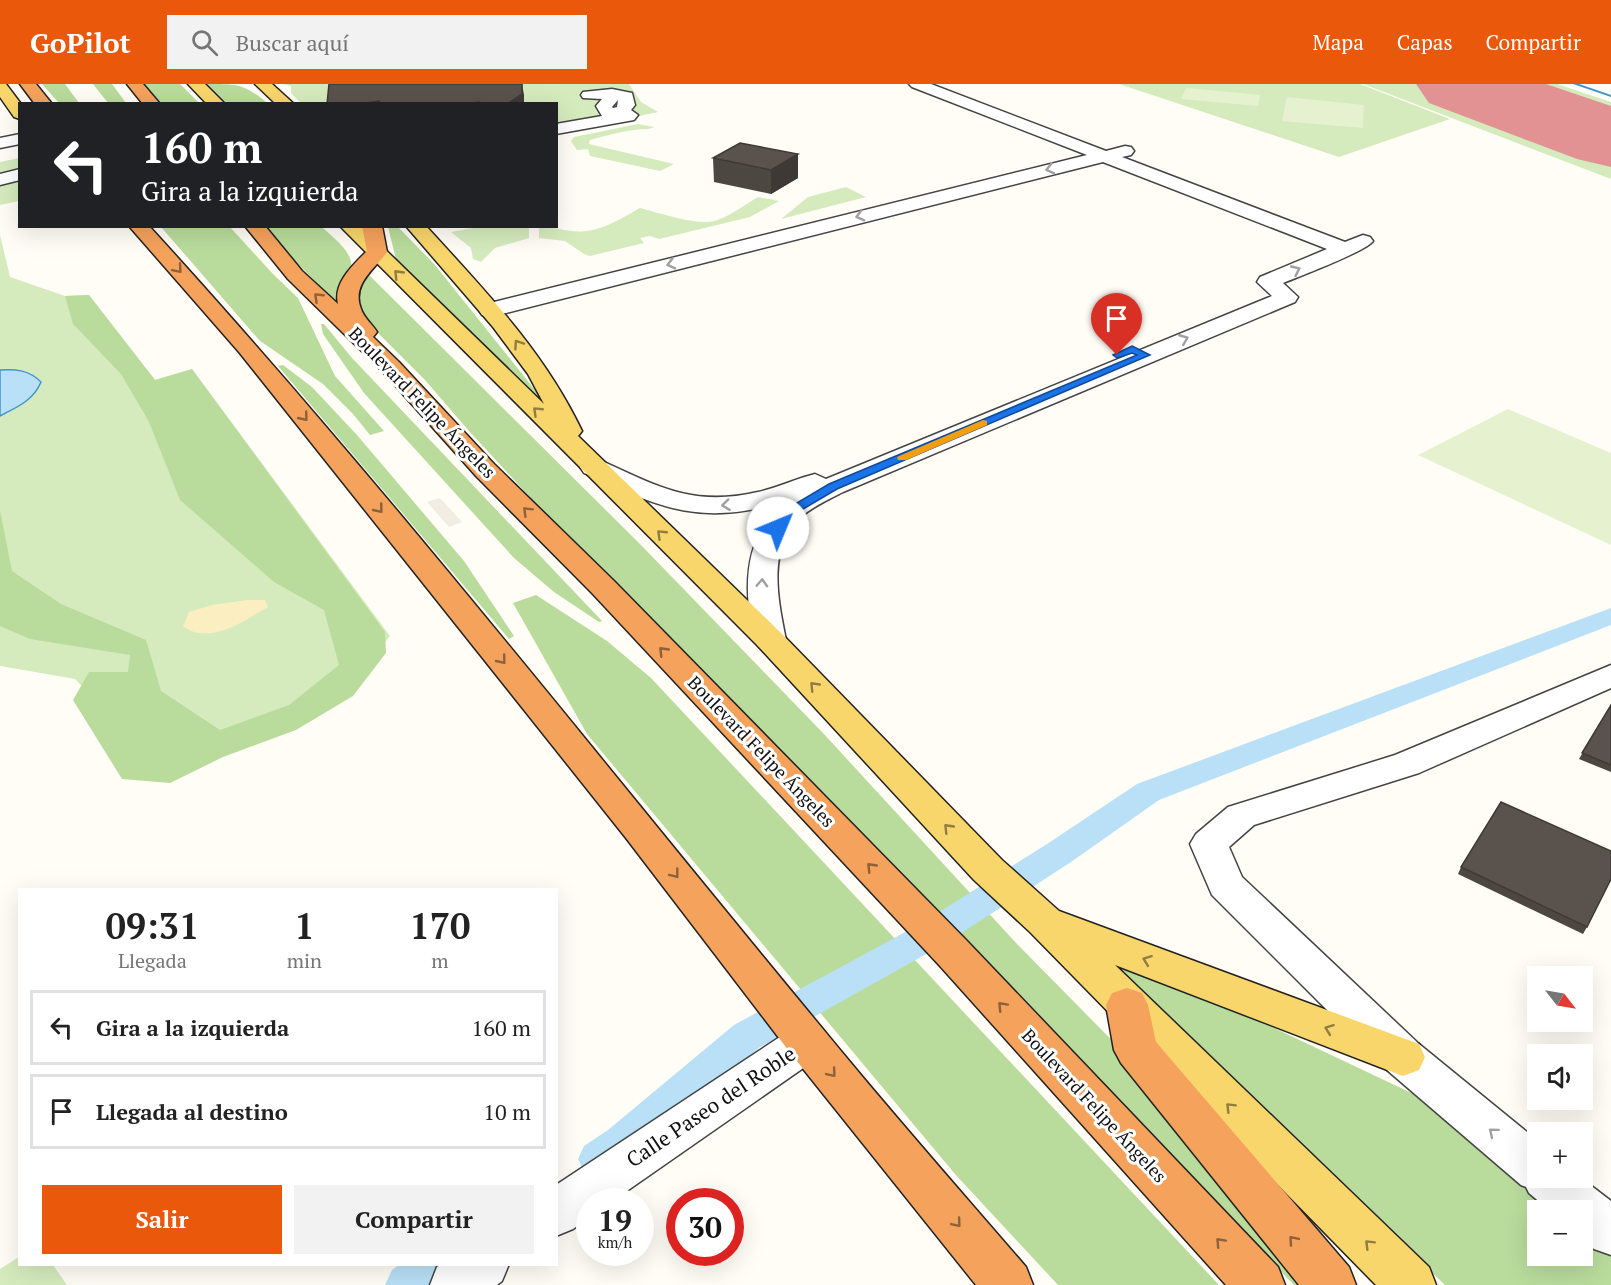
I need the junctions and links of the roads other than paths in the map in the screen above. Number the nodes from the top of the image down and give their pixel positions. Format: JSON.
{"nodes":[{"id":1,"x":28,"y":84,"type":"edge"},
{"id":2,"x":135,"y":84,"type":"edge"},
{"id":3,"x":196,"y":84,"type":"edge"},
{"id":4,"x":263,"y":84,"type":"edge"},
{"id":5,"x":917,"y":84,"type":"edge"},
{"id":6,"x":944,"y":84,"type":"edge"},
{"id":7,"x":0,"y":86,"type":"edge"},
{"id":8,"x":601,"y":90,"type":"edge"},
{"id":9,"x":42,"y":102,"type":"edge"},
{"id":10,"x":150,"y":102,"type":"edge"},
{"id":11,"x":215,"y":102,"type":"edge"},
{"id":12,"x":284,"y":102,"type":"edge"},
{"id":13,"x":18,"y":111,"type":"edge"},
{"id":14,"x":1003,"y":111,"type":"junction"},
{"id":15,"x":558,"y":122,"type":"edge"},
{"id":16,"x":607,"y":122,"type":"junction"},
{"id":17,"x":558,"y":129,"type":"edge"},
{"id":18,"x":18,"y":139,"type":"edge"},
{"id":19,"x":0,"y":143,"type":"edge"},
{"id":20,"x":1116,"y":153,"type":"junction"},
{"id":21,"x":140,"y":228,"type":"edge"},
{"id":22,"x":256,"y":228,"type":"edge"},
{"id":23,"x":351,"y":228,"type":"edge"},
{"id":24,"x":372,"y":228,"type":"edge"},
{"id":25,"x":417,"y":228,"type":"edge"},
{"id":26,"x":377,"y":252,"type":"junction"},
{"id":27,"x":490,"y":310,"type":"junction"},
{"id":28,"x":1138,"y":352,"type":"junction"},
{"id":29,"x":391,"y":367,"type":"junction"},
{"id":30,"x":585,"y":458,"type":"junction"},
{"id":31,"x":770,"y":640,"type":"junction"},
{"id":32,"x":1611,"y":675,"type":"edge"},
{"id":33,"x":1040,"y":918,"type":"junction"},
{"id":34,"x":1127,"y":1005,"type":"junction"},
{"id":35,"x":791,"y":1022,"type":"junction"},
{"id":36,"x":1403,"y":1057,"type":"junction"},
{"id":37,"x":1527,"y":1161,"type":"edge"},
{"id":38,"x":1558,"y":1188,"type":"edge"},
{"id":39,"x":558,"y":1212,"type":"edge"},
{"id":40,"x":1611,"y":1232,"type":"edge"},
{"id":41,"x":481,"y":1266,"type":"edge"},
{"id":42,"x":455,"y":1285,"type":"edge"},
{"id":43,"x":1008,"y":1285,"type":"edge"},
{"id":44,"x":1260,"y":1285,"type":"edge"},
{"id":45,"x":1331,"y":1285,"type":"edge"},
{"id":46,"x":1411,"y":1285,"type":"edge"}],
"edges":[{"from":1,"to":9,"type":"highway"},
{"from":2,"to":10,"type":"highway"},
{"from":3,"to":11,"type":"main road"},
{"from":4,"to":12,"type":"main road"},
{"from":5,"to":14,"type":"street"},
{"from":6,"to":14,"type":"street"},
{"from":7,"to":13,"type":"main road"},
{"from":8,"to":16,"type":"street"},
{"from":14,"to":20,"type":"street"},
{"from":15,"to":16,"type":"street"},
{"from":16,"to":17,"type":"street"},
{"from":18,"to":19,"type":"street"},
{"from":20,"to":27,"type":"street","one_way":true},
{"from":28,"to":20,"type":"street","one_way":true},
{"from":21,"to":35,"type":"highway","one_way":true},
{"from":29,"to":22,"type":"highway","name":"Boulevard Felipe Ángeles","one_way":true},
{"from":23,"to":26,"type":"main road"},
{"from":24,"to":26,"type":"highway"},
{"from":25,"to":27,"type":"main road"},
{"from":26,"to":29,"type":"highway"},
{"from":30,"to":26,"type":"main road","one_way":true},
{"from":30,"to":27,"type":"main road","one_way":true},
{"from":28,"to":30,"type":"street","one_way":true},
{"from":31,"to":28,"type":"street","one_way":true},
{"from":44,"to":29,"type":"highway","name":"Boulevard Felipe Ángeles","one_way":true},
{"from":31,"to":30,"type":"main road","one_way":true},
{"from":33,"to":31,"type":"main road","one_way":true},
{"from":32,"to":36,"type":"street"},
{"from":33,"to":34,"type":"main road"},
{"from":36,"to":33,"type":"main road","one_way":true},
{"from":45,"to":34,"type":"highway","one_way":true},
{"from":46,"to":34,"type":"main road","one_way":true},
{"from":35,"to":39,"type":"street","name":"Calle Paseo del Roble"},
{"from":35,"to":43,"type":"highway","one_way":true},
{"from":37,"to":36,"type":"street","one_way":true},
{"from":38,"to":40,"type":"street"},
{"from":41,"to":42,"type":"street"}]}
